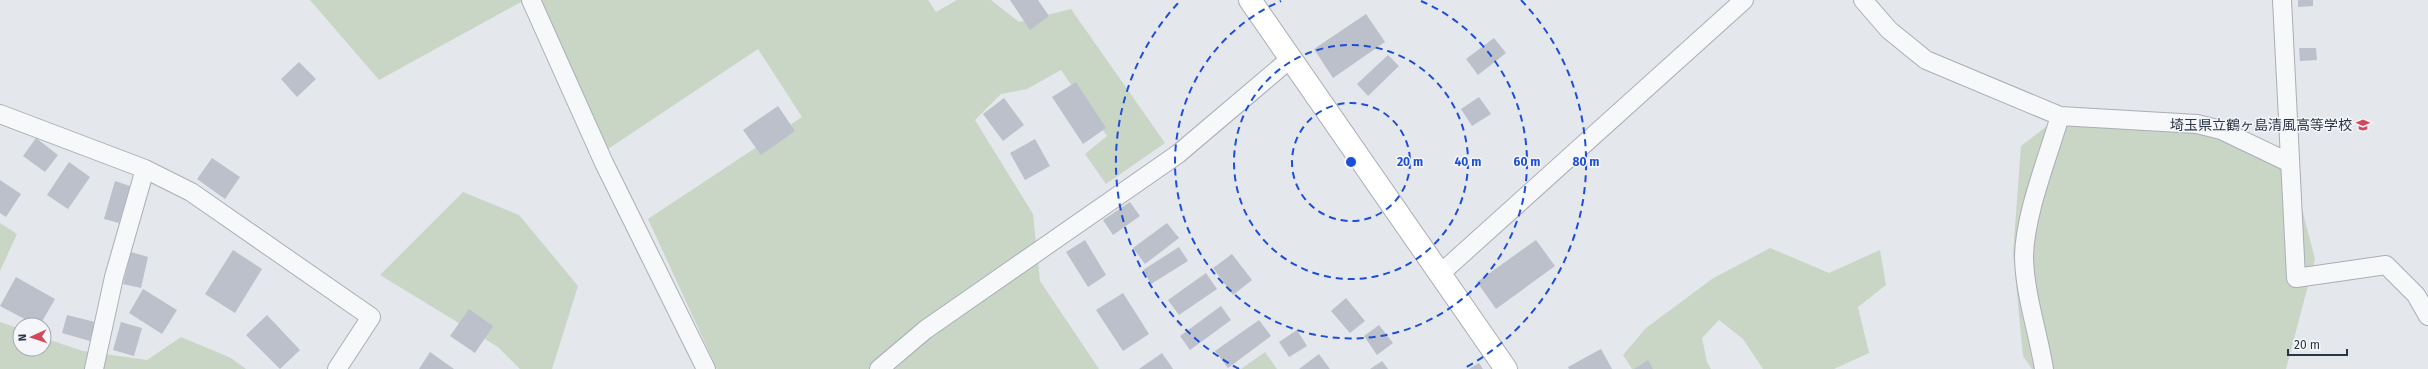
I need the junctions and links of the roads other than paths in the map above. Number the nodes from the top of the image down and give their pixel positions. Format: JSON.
{"nodes":[{"id":1,"x":531,"y":0,"type":"edge"},
{"id":2,"x":1250,"y":0,"type":"edge"},
{"id":3,"x":1744,"y":0,"type":"edge"},
{"id":4,"x":1863,"y":0,"type":"edge"},
{"id":5,"x":2282,"y":0,"type":"edge"},
{"id":6,"x":1290,"y":59,"type":"junction"},
{"id":7,"x":0,"y":114,"type":"edge"},
{"id":8,"x":2060,"y":116,"type":"junction"},
{"id":9,"x":2290,"y":163,"type":"junction"},
{"id":10,"x":145,"y":169,"type":"junction"},
{"id":11,"x":1441,"y":273,"type":"junction"},
{"id":12,"x":2428,"y":316,"type":"edge"},
{"id":13,"x":94,"y":369,"type":"edge"},
{"id":14,"x":337,"y":369,"type":"edge"},
{"id":15,"x":706,"y":369,"type":"edge"},
{"id":16,"x":879,"y":369,"type":"edge"},
{"id":17,"x":1506,"y":369,"type":"edge"},
{"id":18,"x":2044,"y":369,"type":"edge"}],
"edges":[{"from":1,"to":15,"type":"street"},
{"from":2,"to":6,"type":"street"},
{"from":3,"to":11,"type":"street"},
{"from":4,"to":8,"type":"street"},
{"from":5,"to":9,"type":"street"},
{"from":6,"to":11,"type":"street"},
{"from":6,"to":16,"type":"street"},
{"from":7,"to":10,"type":"street"},
{"from":8,"to":9,"type":"street"},
{"from":8,"to":18,"type":"street"},
{"from":9,"to":12,"type":"street"},
{"from":10,"to":13,"type":"street"},
{"from":10,"to":14,"type":"street"},
{"from":11,"to":17,"type":"street"}]}
